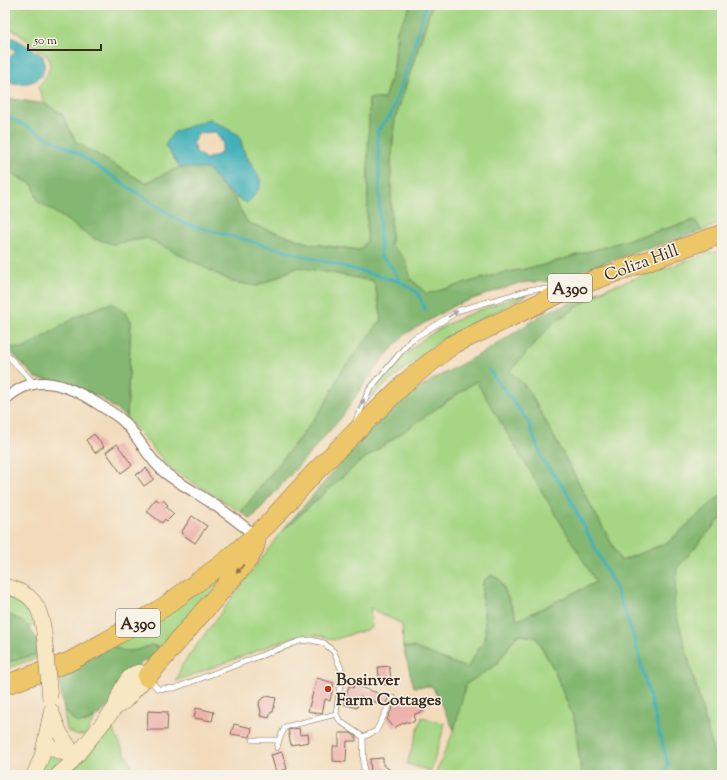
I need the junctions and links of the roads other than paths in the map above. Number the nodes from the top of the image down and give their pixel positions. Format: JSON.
{"nodes":[{"id":1,"x":722,"y":234,"type":"edge"},
{"id":2,"x":569,"y":289,"type":"junction"},
{"id":3,"x":5,"y":353,"type":"edge"},
{"id":4,"x":34,"y":383,"type":"junction"},
{"id":5,"x":5,"y":400,"type":"edge"},
{"id":6,"x":347,"y":440,"type":"junction"},
{"id":7,"x":255,"y":536,"type":"junction"},
{"id":8,"x":5,"y":586,"type":"edge"},
{"id":9,"x":147,"y":677,"type":"junction"},
{"id":10,"x":5,"y":685,"type":"edge"},
{"id":11,"x":393,"y":698,"type":"dead end"},
{"id":12,"x":336,"y":714,"type":"junction"},
{"id":13,"x":50,"y":737,"type":"junction"},
{"id":14,"x":363,"y":737,"type":"junction"},
{"id":15,"x":253,"y":740,"type":"dead end"},
{"id":16,"x":279,"y":740,"type":"junction"},
{"id":17,"x":277,"y":748,"type":"dead end"},
{"id":18,"x":75,"y":756,"type":"junction"},
{"id":19,"x":34,"y":775,"type":"edge"},
{"id":20,"x":58,"y":775,"type":"edge"},
{"id":21,"x":364,"y":775,"type":"edge"}],
"edges":[{"from":1,"to":2,"type":"highway","name":"Coliza Hill","number":"A390"},
{"from":2,"to":6,"type":"highway","name":"Coliza Hill","number":"A390"},
{"from":6,"to":2,"type":"lane","one_way":true},
{"from":3,"to":4,"type":"lane"},
{"from":4,"to":5,"type":"street"},
{"from":4,"to":7,"type":"street"},
{"from":6,"to":7,"type":"highway","number":"A390"},
{"from":7,"to":9,"type":"highway","one_way":true},
{"from":7,"to":10,"type":"highway","number":"A390"},
{"from":8,"to":13,"type":"street","bridge":true},
{"from":9,"to":12,"type":"lane"},
{"from":9,"to":18,"type":"street"},
{"from":11,"to":14,"type":"lane"},
{"from":12,"to":14,"type":"lane"},
{"from":12,"to":16,"type":"lane"},
{"from":13,"to":18,"type":"street"},
{"from":13,"to":19,"type":"street"},
{"from":14,"to":21,"type":"lane"},
{"from":15,"to":16,"type":"lane"},
{"from":16,"to":17,"type":"lane"},
{"from":18,"to":20,"type":"street"}]}
